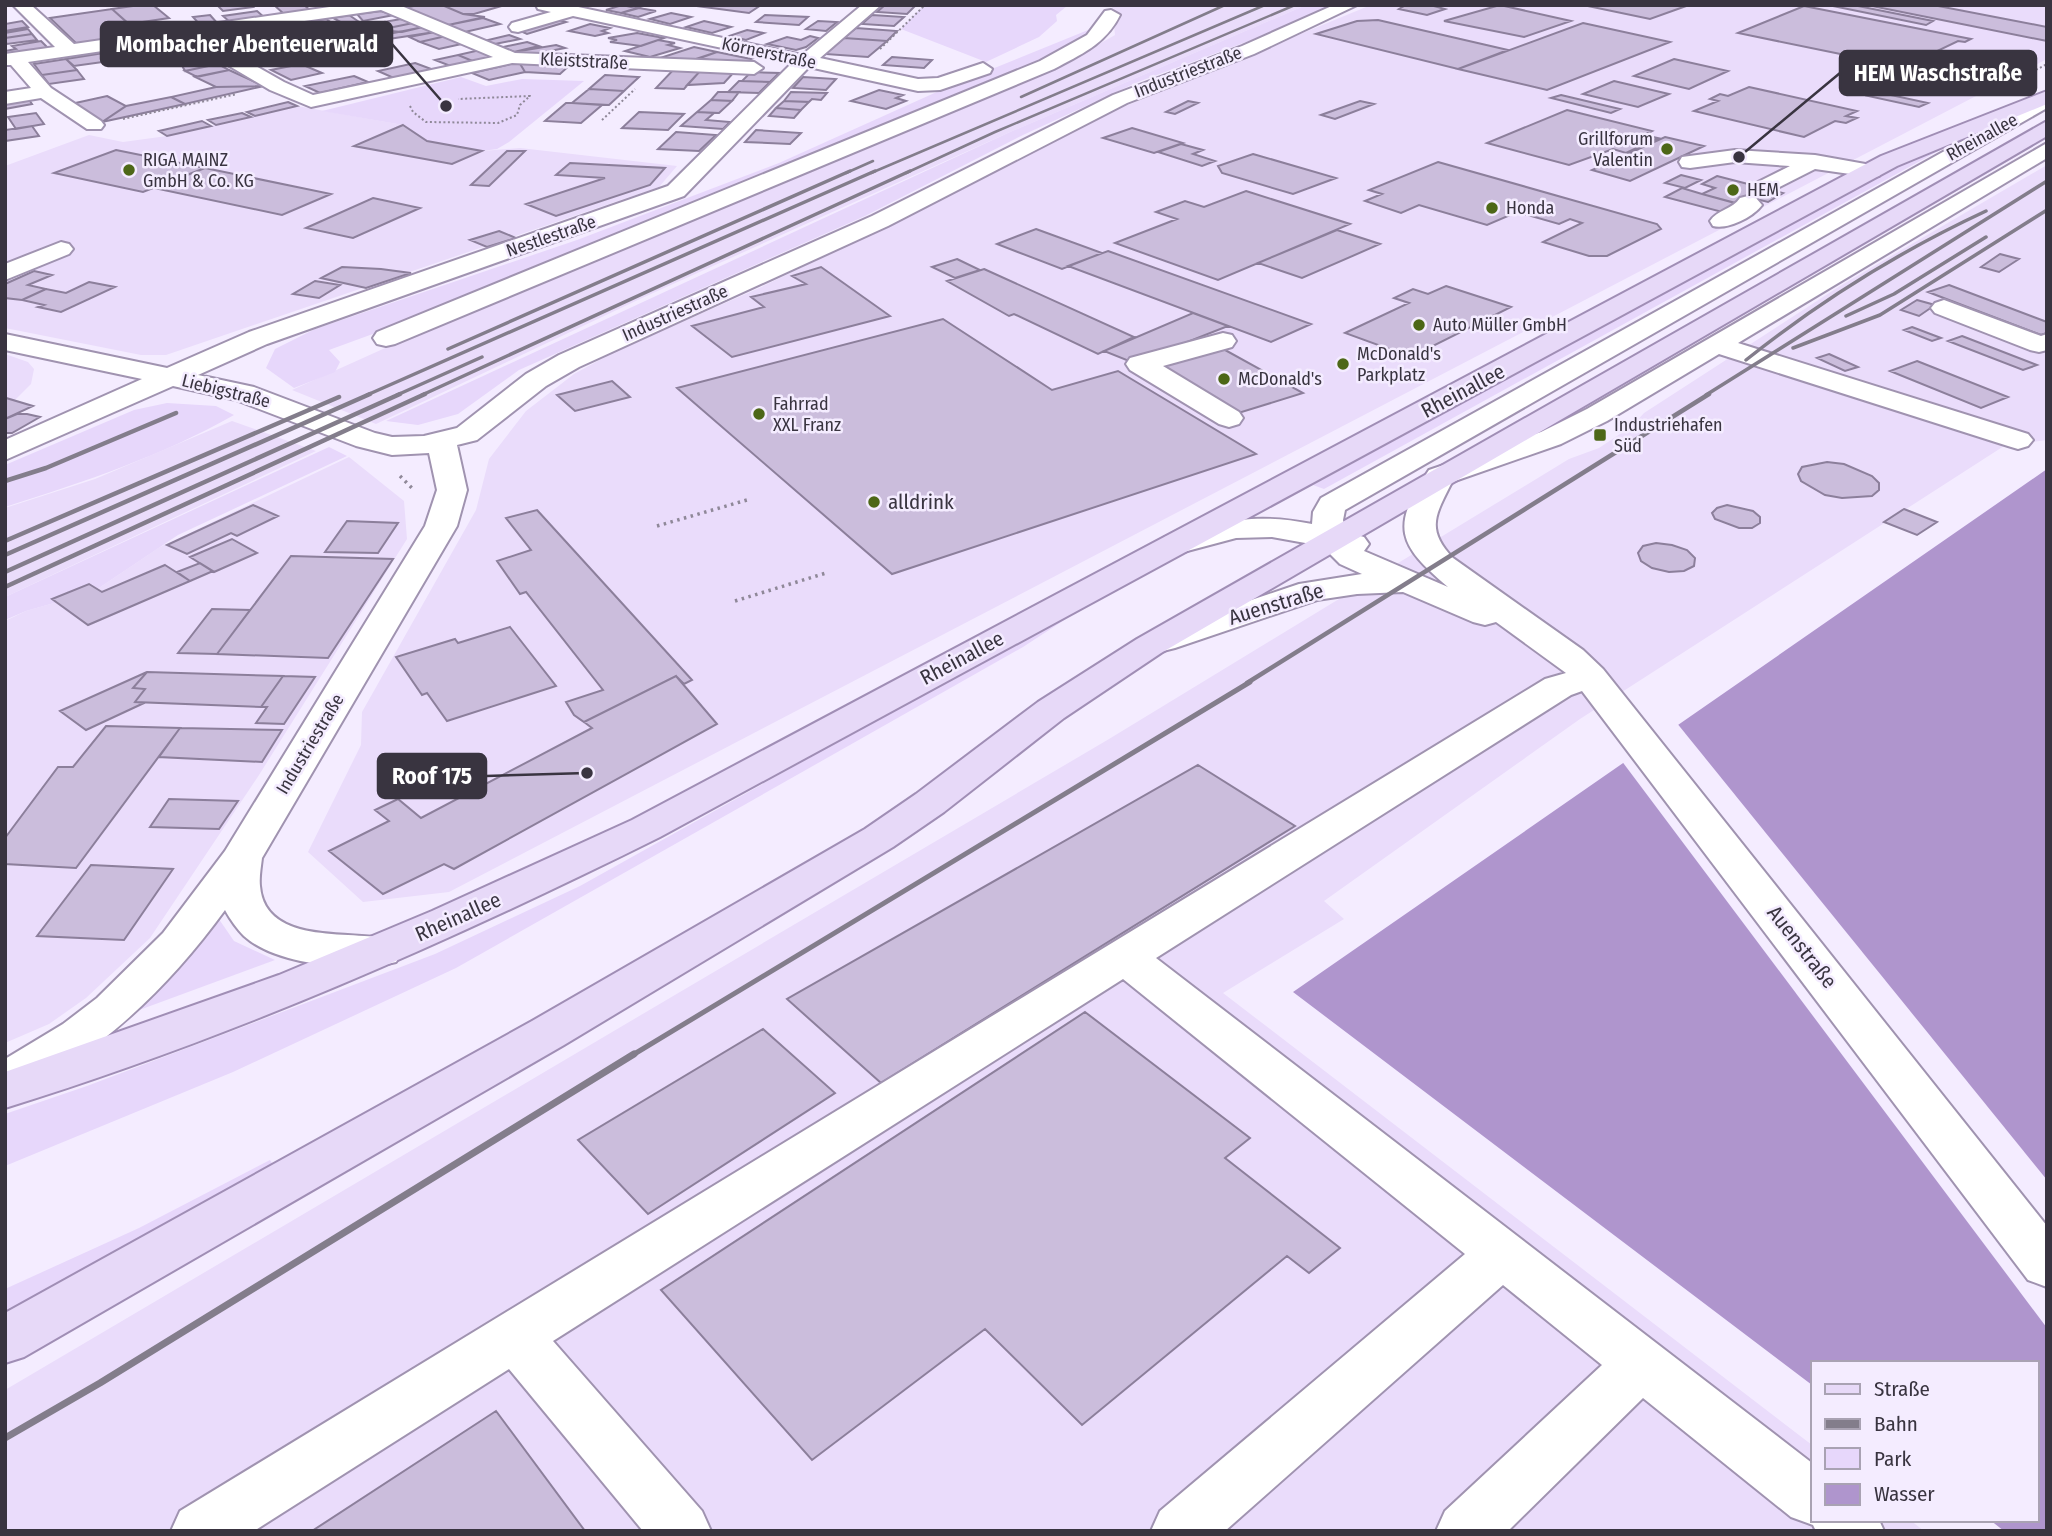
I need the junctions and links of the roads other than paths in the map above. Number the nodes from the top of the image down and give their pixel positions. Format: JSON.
{"nodes":[{"id":1,"x":21,"y":5,"type":"edge"},
{"id":2,"x":261,"y":5,"type":"edge"},
{"id":3,"x":381,"y":5,"type":"edge"},
{"id":4,"x":544,"y":5,"type":"edge"},
{"id":5,"x":873,"y":5,"type":"edge"},
{"id":6,"x":1349,"y":5,"type":"edge"},
{"id":7,"x":572,"y":11,"type":"junction"},
{"id":8,"x":661,"y":12,"type":"dead end"},
{"id":9,"x":521,"y":14,"type":"edge"},
{"id":10,"x":278,"y":20,"type":"junction"},
{"id":11,"x":628,"y":23,"type":"junction"},
{"id":12,"x":1074,"y":30,"type":"dead end"},
{"id":13,"x":201,"y":31,"type":"junction"},
{"id":14,"x":70,"y":51,"type":"junction"},
{"id":15,"x":512,"y":58,"type":"junction"},
{"id":16,"x":11,"y":59,"type":"edge"},
{"id":17,"x":999,"y":63,"type":"dead end"},
{"id":18,"x":800,"y":65,"type":"junction"},
{"id":19,"x":2047,"y":76,"type":"edge"},
{"id":20,"x":44,"y":92,"type":"junction"},
{"id":21,"x":5,"y":98,"type":"edge"},
{"id":22,"x":2047,"y":99,"type":"edge"},
{"id":23,"x":94,"y":125,"type":"road end"},
{"id":24,"x":2047,"y":127,"type":"edge"},
{"id":25,"x":2037,"y":152,"type":"edge"},
{"id":26,"x":1815,"y":161,"type":"junction"},
{"id":27,"x":1690,"y":162,"type":"dead end"},
{"id":28,"x":1880,"y":166,"type":"junction"},
{"id":29,"x":1721,"y":221,"type":"dead end"},
{"id":30,"x":61,"y":248,"type":"dead end"},
{"id":31,"x":5,"y":273,"type":"edge"},
{"id":32,"x":1944,"y":308,"type":"dead end"},
{"id":33,"x":386,"y":338,"type":"dead end"},
{"id":34,"x":1223,"y":341,"type":"dead end"},
{"id":35,"x":5,"y":342,"type":"edge"},
{"id":36,"x":2047,"y":342,"type":"edge"},
{"id":37,"x":1715,"y":344,"type":"junction"},
{"id":38,"x":172,"y":378,"type":"junction"},
{"id":39,"x":1229,"y":418,"type":"dead end"},
{"id":40,"x":2018,"y":440,"type":"dead end"},
{"id":41,"x":442,"y":442,"type":"junction"},
{"id":42,"x":5,"y":451,"type":"edge"},
{"id":43,"x":1440,"y":476,"type":"junction"},
{"id":44,"x":1334,"y":539,"type":"junction"},
{"id":45,"x":1176,"y":544,"type":"junction"},
{"id":46,"x":1407,"y":582,"type":"junction"},
{"id":47,"x":1479,"y":592,"type":"junction"},
{"id":48,"x":1545,"y":640,"type":"junction"},
{"id":49,"x":1149,"y":646,"type":"junction"},
{"id":50,"x":1590,"y":677,"type":"junction"},
{"id":51,"x":241,"y":858,"type":"junction"},
{"id":52,"x":381,"y":951,"type":"junction"},
{"id":53,"x":1125,"y":957,"type":"junction"},
{"id":54,"x":5,"y":1082,"type":"edge"},
{"id":55,"x":5,"y":1090,"type":"edge"},
{"id":56,"x":1502,"y":1254,"type":"junction"},
{"id":57,"x":2047,"y":1265,"type":"edge"},
{"id":58,"x":515,"y":1336,"type":"junction"},
{"id":59,"x":5,"y":1340,"type":"edge"},
{"id":60,"x":1642,"y":1363,"type":"junction"},
{"id":61,"x":1811,"y":1497,"type":"edge"},
{"id":62,"x":201,"y":1531,"type":"edge"},
{"id":63,"x":681,"y":1531,"type":"edge"},
{"id":64,"x":1181,"y":1531,"type":"edge"},
{"id":65,"x":1466,"y":1531,"type":"edge"}],
"edges":[{"from":1,"to":14,"type":"street"},
{"from":2,"to":10,"type":"street"},
{"from":3,"to":10,"type":"street"},
{"from":3,"to":15,"type":"street","name":"Kleiststraße"},
{"from":4,"to":7,"type":"street","name":"Körnerstraße"},
{"from":5,"to":18,"type":"street","name":"Nestlestraße"},
{"from":6,"to":41,"type":"street","name":"Industriestraße"},
{"from":7,"to":9,"type":"street"},
{"from":7,"to":11,"type":"street","name":"Körnerstraße"},
{"from":8,"to":11,"type":"street"},
{"from":10,"to":13,"type":"street"},
{"from":11,"to":18,"type":"street","name":"Körnerstraße"},
{"from":12,"to":33,"type":"street"},
{"from":13,"to":14,"type":"street"},
{"from":13,"to":15,"type":"street"},
{"from":14,"to":16,"type":"street"},
{"from":15,"to":18,"type":"street","name":"Kleiststraße"},
{"from":16,"to":20,"type":"street"},
{"from":17,"to":18,"type":"street","name":"Körnerstraße"},
{"from":18,"to":38,"type":"street","name":"Nestlestraße"},
{"from":19,"to":28,"type":"street","name":"Rheinallee"},
{"from":20,"to":21,"type":"street"},
{"from":20,"to":23,"type":"street"},
{"from":22,"to":28,"type":"main road","name":"Rheinallee"},
{"from":22,"to":44,"type":"street","name":"Rheinallee"},
{"from":24,"to":25,"type":"main road","name":"Rheinallee"},
{"from":25,"to":37,"type":"street","name":"Rheinallee"},
{"from":25,"to":43,"type":"main road","name":"Rheinallee"},
{"from":26,"to":27,"type":"street"},
{"from":26,"to":28,"type":"street"},
{"from":26,"to":29,"type":"street"},
{"from":28,"to":45,"type":"main road","name":"Rheinallee"},
{"from":30,"to":31,"type":"street"},
{"from":32,"to":36,"type":"street"},
{"from":34,"to":39,"type":"street"},
{"from":35,"to":38,"type":"street","name":"Liebigstraße"},
{"from":37,"to":40,"type":"street"},
{"from":37,"to":43,"type":"street","name":"Rheinallee"},
{"from":38,"to":41,"type":"street","name":"Liebigstraße"},
{"from":38,"to":42,"type":"street","name":"Nestlestraße"},
{"from":41,"to":51,"type":"street","name":"Industriestraße"},
{"from":43,"to":44,"type":"main road","name":"Rheinallee"},
{"from":43,"to":47,"type":"street","name":"Auenstraße"},
{"from":44,"to":45,"type":"street","name":"Auenstraße"},
{"from":44,"to":46,"type":"street","name":"Auenstraße"},
{"from":44,"to":47,"type":"street","name":"Auenstraße"},
{"from":44,"to":49,"type":"main road","name":"Rheinallee"},
{"from":45,"to":52,"type":"main road","name":"Rheinallee"},
{"from":46,"to":48,"type":"street","name":"Auenstraße"},
{"from":46,"to":49,"type":"street","name":"Auenstraße"},
{"from":47,"to":48,"type":"street","name":"Auenstraße"},
{"from":48,"to":50,"type":"street","name":"Auenstraße"},
{"from":49,"to":59,"type":"main road","name":"Rheinallee"},
{"from":50,"to":53,"type":"street"},
{"from":50,"to":57,"type":"street","name":"Auenstraße"},
{"from":51,"to":52,"type":"street","name":"Industriestraße"},
{"from":51,"to":54,"type":"street","name":"Industriestraße"},
{"from":52,"to":55,"type":"main road","name":"Rheinallee"},
{"from":53,"to":56,"type":"street"},
{"from":53,"to":58,"type":"street"},
{"from":56,"to":60,"type":"street"},
{"from":56,"to":64,"type":"street"},
{"from":58,"to":62,"type":"street"},
{"from":58,"to":63,"type":"street"},
{"from":60,"to":61,"type":"street"},
{"from":60,"to":65,"type":"street"}]}
